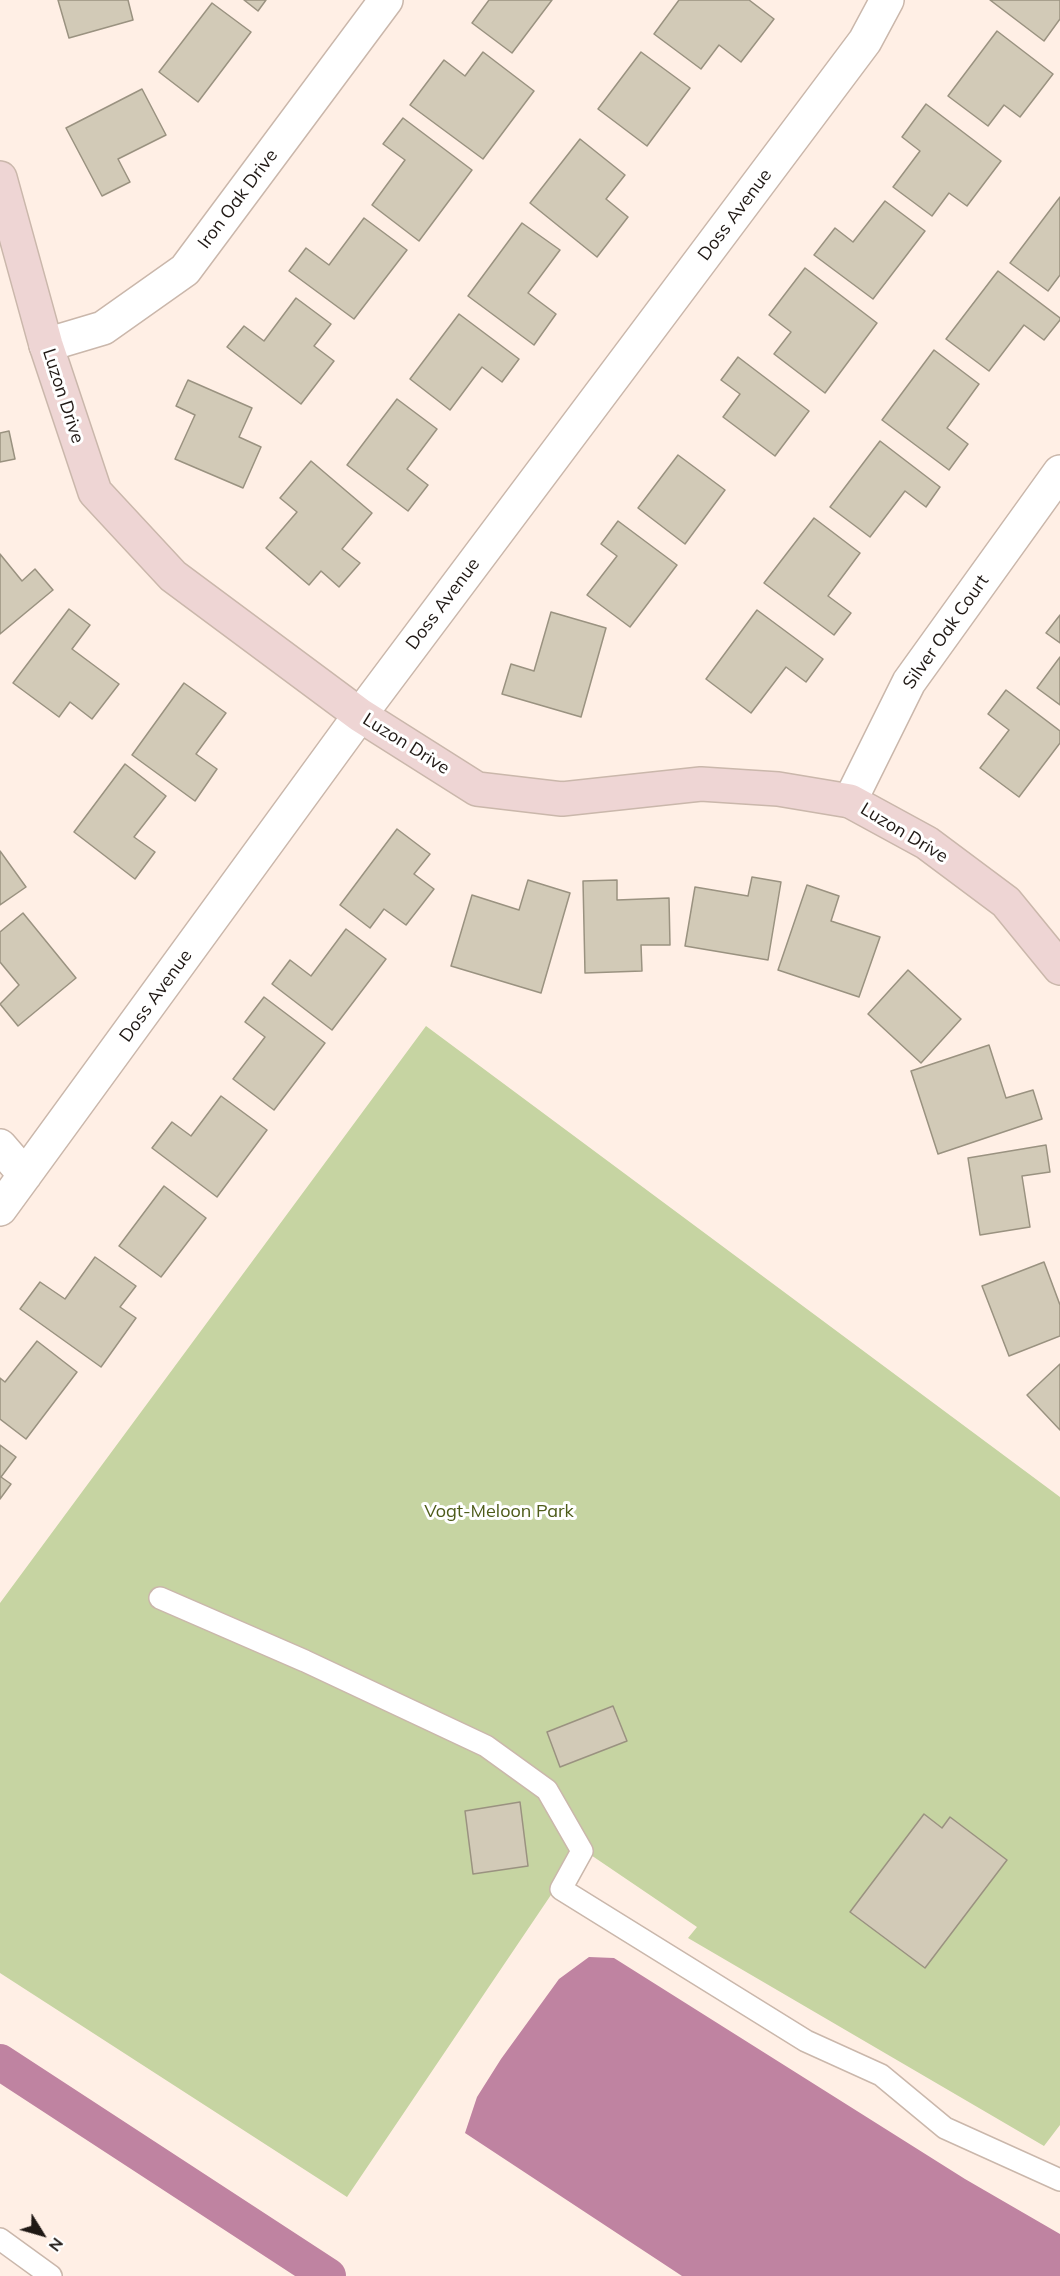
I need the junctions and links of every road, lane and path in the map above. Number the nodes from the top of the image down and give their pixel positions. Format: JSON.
{"nodes":[{"id":1,"x":386,"y":0,"type":"edge"},
{"id":2,"x":887,"y":0,"type":"edge"},
{"id":3,"x":0,"y":178,"type":"edge"},
{"id":4,"x":46,"y":345,"type":"junction"},
{"id":5,"x":1060,"y":472,"type":"edge"},
{"id":6,"x":360,"y":716,"type":"junction"},
{"id":7,"x":850,"y":801,"type":"junction"},
{"id":8,"x":1060,"y":968,"type":"edge"},
{"id":9,"x":0,"y":1146,"type":"edge"},
{"id":10,"x":25,"y":1175,"type":"junction"},
{"id":11,"x":0,"y":1209,"type":"edge"},
{"id":12,"x":160,"y":1598,"type":"dead end"},
{"id":13,"x":1060,"y":2180,"type":"edge"},
{"id":14,"x":0,"y":2239,"type":"edge"},
{"id":15,"x":51,"y":2276,"type":"edge"}],
"edges":[{"from":1,"to":4,"type":"street","name":"Iron Oak Drive"},
{"from":2,"to":6,"type":"street","name":"Doss Avenue"},
{"from":3,"to":4,"type":"street","name":"Luzon Drive"},
{"from":4,"to":6,"type":"street","name":"Luzon Drive"},
{"from":5,"to":7,"type":"street","name":"Silver Oak Court"},
{"from":6,"to":7,"type":"street","name":"Luzon Drive"},
{"from":6,"to":10,"type":"street","name":"Doss Avenue"},
{"from":7,"to":8,"type":"street","name":"Luzon Drive"},
{"from":9,"to":10,"type":"street"},
{"from":10,"to":11,"type":"street","name":"Doss Avenue"},
{"from":12,"to":13,"type":"lane"},
{"from":14,"to":15,"type":"lane"}]}
